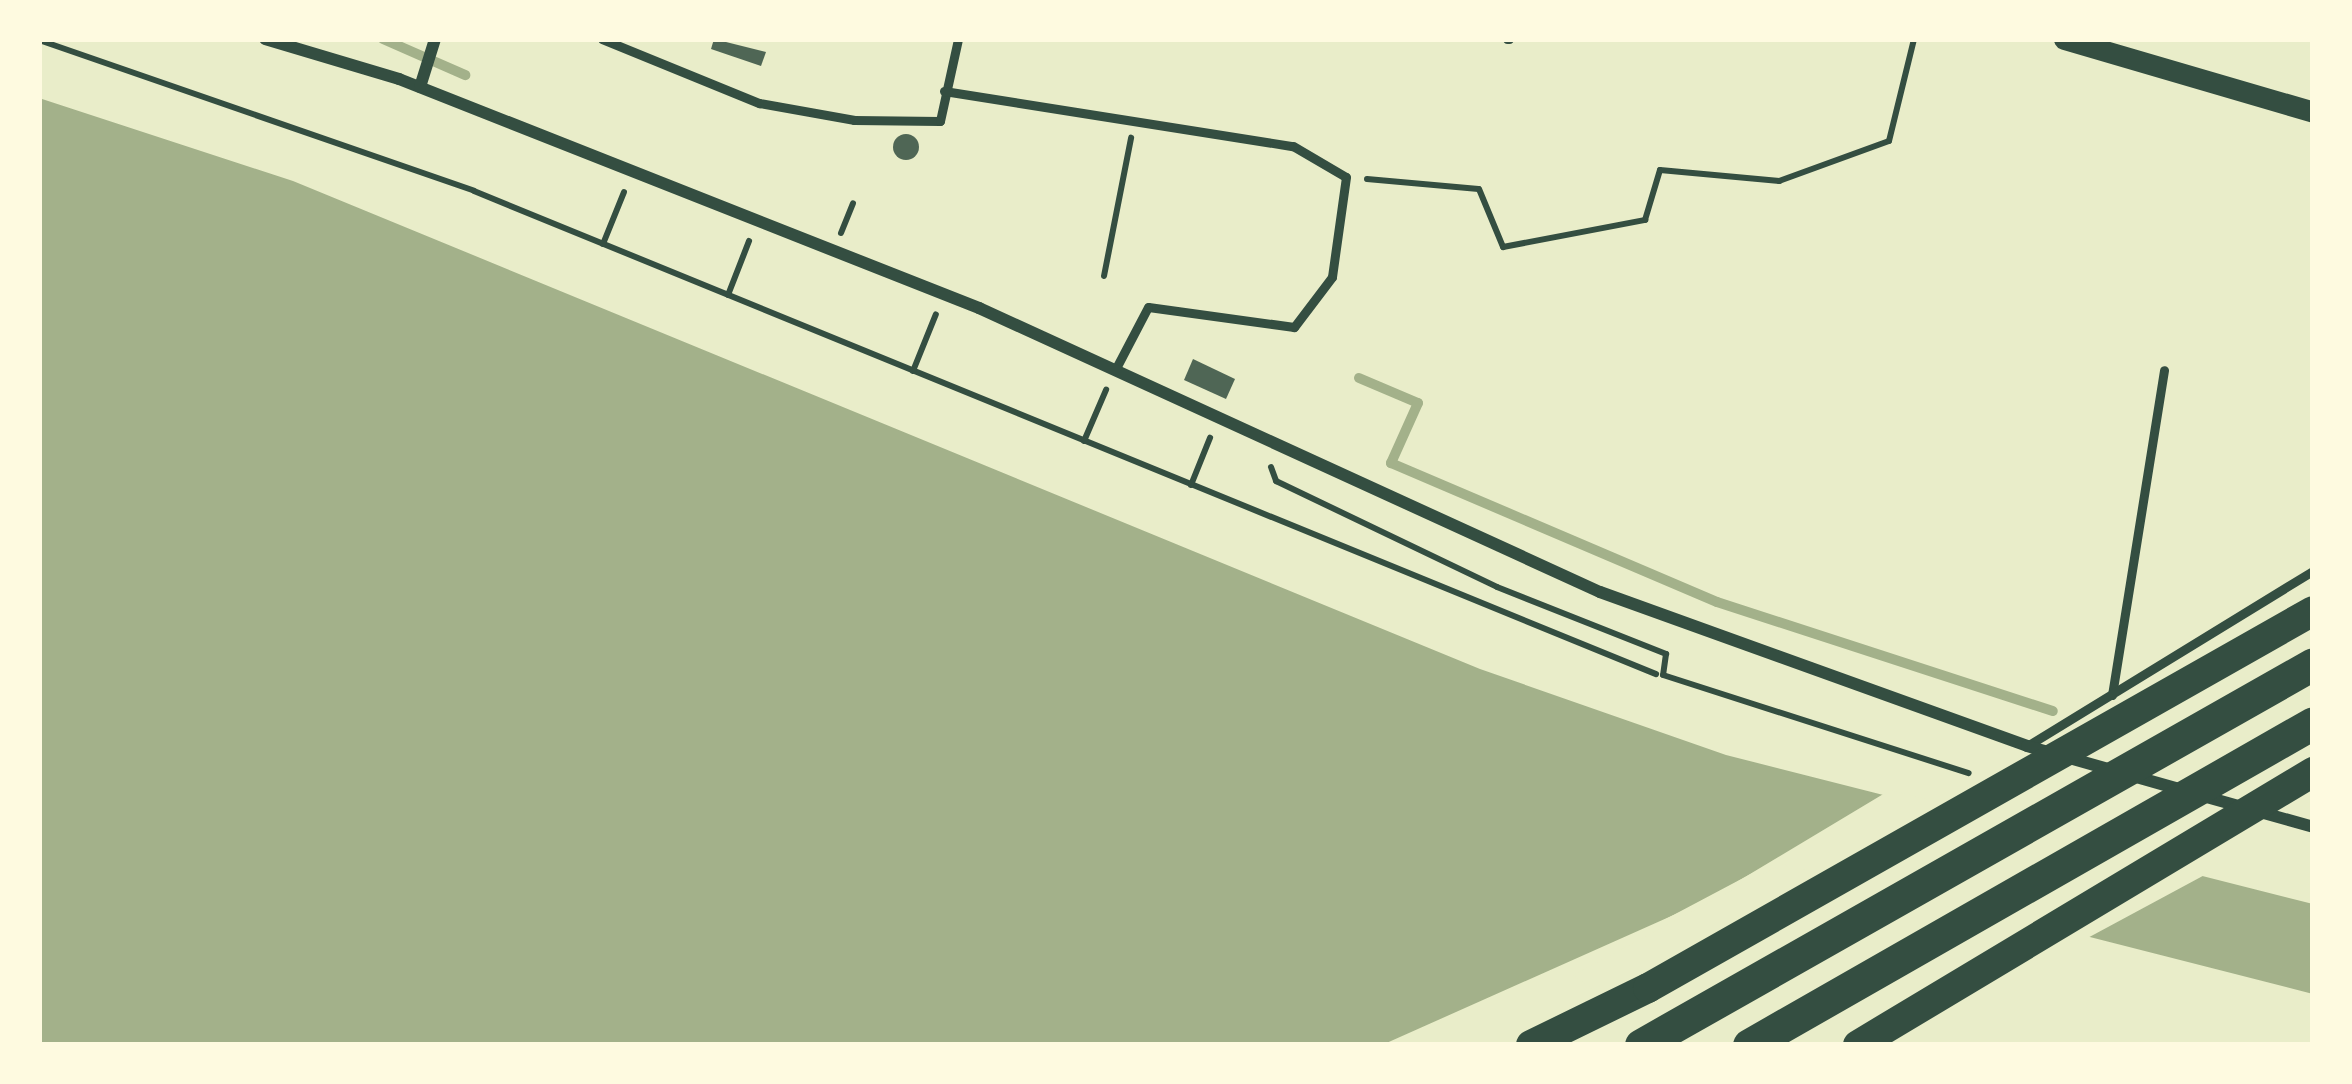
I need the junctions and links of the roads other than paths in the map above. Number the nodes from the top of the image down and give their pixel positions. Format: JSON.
{"nodes":[{"id":1,"x":265,"y":39,"type":"edge"},
{"id":2,"x":602,"y":39,"type":"edge"},
{"id":3,"x":958,"y":39,"type":"edge"},
{"id":4,"x":2064,"y":39,"type":"edge"},
{"id":5,"x":434,"y":41,"type":"edge"},
{"id":6,"x":420,"y":87,"type":"junction"},
{"id":7,"x":944,"y":91,"type":"junction"},
{"id":8,"x":2313,"y":112,"type":"edge"},
{"id":9,"x":1115,"y":370,"type":"junction"},
{"id":10,"x":2164,"y":370,"type":"dead end"},
{"id":11,"x":2313,"y":571,"type":"edge"},
{"id":12,"x":2313,"y":611,"type":"edge"},
{"id":13,"x":2313,"y":664,"type":"edge"},
{"id":14,"x":2112,"y":695,"type":"junction"},
{"id":15,"x":2313,"y":722,"type":"edge"},
{"id":16,"x":2027,"y":746,"type":"junction"},
{"id":17,"x":2313,"y":772,"type":"edge"},
{"id":18,"x":2313,"y":827,"type":"edge"},
{"id":19,"x":1531,"y":1045,"type":"edge"},
{"id":20,"x":1640,"y":1045,"type":"edge"},
{"id":21,"x":1749,"y":1045,"type":"edge"},
{"id":22,"x":1858,"y":1045,"type":"edge"}],
"edges":[{"from":1,"to":6,"type":"street"},
{"from":2,"to":7,"type":"lane"},
{"from":3,"to":7,"type":"lane"},
{"from":4,"to":8,"type":"street"},
{"from":5,"to":6,"type":"street"},
{"from":6,"to":9,"type":"street"},
{"from":7,"to":9,"type":"lane"},
{"from":9,"to":16,"type":"street"},
{"from":10,"to":14,"type":"lane"},
{"from":11,"to":14,"type":"lane"},
{"from":12,"to":19,"type":"main road"},
{"from":13,"to":20,"type":"highway"},
{"from":14,"to":16,"type":"lane"},
{"from":15,"to":21,"type":"highway"},
{"from":16,"to":18,"type":"street"},
{"from":17,"to":22,"type":"main road"}]}
